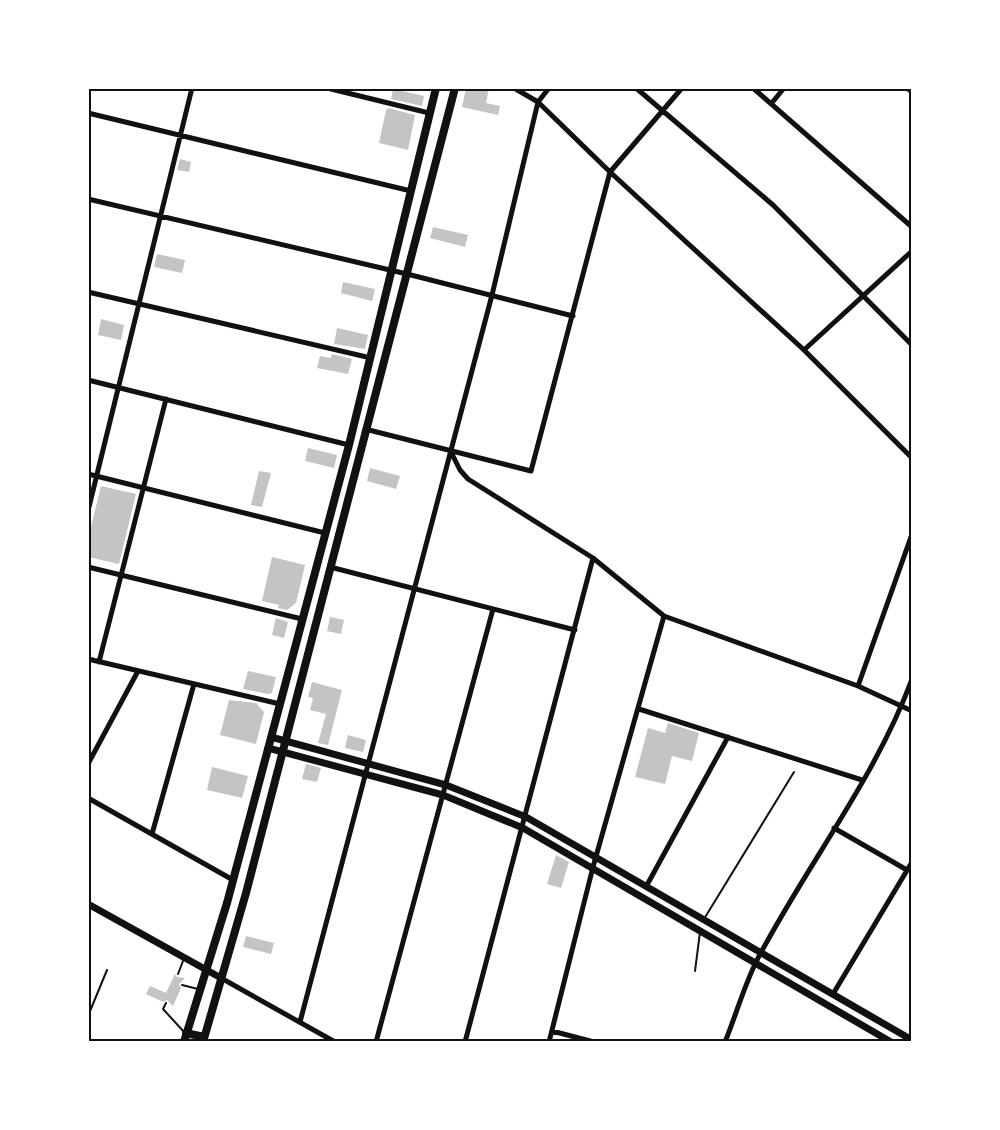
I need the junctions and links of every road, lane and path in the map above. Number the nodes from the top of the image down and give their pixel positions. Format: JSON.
{"nodes":[{"id":1,"x":192,"y":88,"type":"edge"},
{"id":2,"x":327,"y":88,"type":"edge"},
{"id":3,"x":436,"y":88,"type":"edge"},
{"id":4,"x":455,"y":88,"type":"edge"},
{"id":5,"x":514,"y":88,"type":"edge"},
{"id":6,"x":549,"y":88,"type":"edge"},
{"id":7,"x":636,"y":88,"type":"edge"},
{"id":8,"x":682,"y":88,"type":"edge"},
{"id":9,"x":753,"y":88,"type":"edge"},
{"id":10,"x":784,"y":88,"type":"edge"},
{"id":11,"x":907,"y":88,"type":"edge"},
{"id":12,"x":354,"y":92,"type":"edge"},
{"id":13,"x":912,"y":92,"type":"edge"},
{"id":14,"x":538,"y":102,"type":"junction"},
{"id":15,"x":771,"y":104,"type":"junction"},
{"id":16,"x":664,"y":110,"type":"junction"},
{"id":17,"x":88,"y":113,"type":"edge"},
{"id":18,"x":429,"y":113,"type":"junction"},
{"id":19,"x":181,"y":135,"type":"junction"},
{"id":20,"x":610,"y":172,"type":"junction"},
{"id":21,"x":411,"y":191,"type":"junction"},
{"id":22,"x":88,"y":199,"type":"edge"},
{"id":23,"x":161,"y":217,"type":"junction"},
{"id":24,"x":912,"y":227,"type":"edge"},
{"id":25,"x":912,"y":251,"type":"edge"},
{"id":26,"x":392,"y":270,"type":"junction"},
{"id":27,"x":407,"y":274,"type":"junction"},
{"id":28,"x":88,"y":292,"type":"edge"},
{"id":29,"x":492,"y":295,"type":"junction"},
{"id":30,"x":863,"y":295,"type":"junction"},
{"id":31,"x":140,"y":304,"type":"junction"},
{"id":32,"x":573,"y":316,"type":"junction"},
{"id":33,"x":912,"y":345,"type":"edge"},
{"id":34,"x":804,"y":350,"type":"junction"},
{"id":35,"x":371,"y":358,"type":"junction"},
{"id":36,"x":88,"y":380,"type":"edge"},
{"id":37,"x":119,"y":387,"type":"junction"},
{"id":38,"x":166,"y":399,"type":"junction"},
{"id":39,"x":365,"y":429,"type":"junction"},
{"id":40,"x":349,"y":445,"type":"junction"},
{"id":41,"x":451,"y":452,"type":"junction"},
{"id":42,"x":912,"y":458,"type":"edge"},
{"id":43,"x":88,"y":474,"type":"edge"},
{"id":44,"x":97,"y":476,"type":"junction"},
{"id":45,"x":145,"y":487,"type":"junction"},
{"id":46,"x":88,"y":511,"type":"edge"},
{"id":47,"x":325,"y":533,"type":"junction"},
{"id":48,"x":912,"y":534,"type":"edge"},
{"id":49,"x":593,"y":558,"type":"junction"},
{"id":50,"x":88,"y":567,"type":"edge"},
{"id":51,"x":330,"y":567,"type":"junction"},
{"id":52,"x":122,"y":575,"type":"junction"},
{"id":53,"x":414,"y":588,"type":"junction"},
{"id":54,"x":493,"y":609,"type":"junction"},
{"id":55,"x":664,"y":616,"type":"junction"},
{"id":56,"x":302,"y":619,"type":"junction"},
{"id":57,"x":575,"y":630,"type":"junction"},
{"id":58,"x":88,"y":659,"type":"edge"},
{"id":59,"x":99,"y":662,"type":"junction"},
{"id":60,"x":138,"y":671,"type":"junction"},
{"id":61,"x":912,"y":679,"type":"edge"},
{"id":62,"x":194,"y":684,"type":"junction"},
{"id":63,"x":858,"y":686,"type":"junction"},
{"id":64,"x":280,"y":704,"type":"junction"},
{"id":65,"x":901,"y":706,"type":"junction"},
{"id":66,"x":639,"y":708,"type":"junction"},
{"id":67,"x":912,"y":711,"type":"edge"},
{"id":68,"x":271,"y":737,"type":"junction"},
{"id":69,"x":728,"y":737,"type":"junction"},
{"id":70,"x":284,"y":740,"type":"junction"},
{"id":71,"x":268,"y":748,"type":"junction"},
{"id":72,"x":281,"y":751,"type":"junction"},
{"id":73,"x":370,"y":763,"type":"junction"},
{"id":74,"x":88,"y":764,"type":"edge"},
{"id":75,"x":794,"y":772,"type":"dead end"},
{"id":76,"x":367,"y":773,"type":"junction"},
{"id":77,"x":862,"y":780,"type":"junction"},
{"id":78,"x":446,"y":785,"type":"junction"},
{"id":79,"x":443,"y":795,"type":"junction"},
{"id":80,"x":88,"y":798,"type":"edge"},
{"id":81,"x":526,"y":817,"type":"junction"},
{"id":82,"x":523,"y":828,"type":"junction"},
{"id":83,"x":834,"y":828,"type":"junction"},
{"id":84,"x":152,"y":834,"type":"junction"},
{"id":85,"x":597,"y":856,"type":"junction"},
{"id":86,"x":912,"y":862,"type":"edge"},
{"id":87,"x":594,"y":867,"type":"junction"},
{"id":88,"x":907,"y":870,"type":"junction"},
{"id":89,"x":233,"y":880,"type":"junction"},
{"id":90,"x":647,"y":885,"type":"junction"},
{"id":91,"x":88,"y":904,"type":"edge"},
{"id":92,"x":704,"y":919,"type":"junction"},
{"id":93,"x":701,"y":929,"type":"junction"},
{"id":94,"x":761,"y":953,"type":"junction"},
{"id":95,"x":184,"y":958,"type":"junction"},
{"id":96,"x":756,"y":962,"type":"junction"},
{"id":97,"x":107,"y":970,"type":"dead end"},
{"id":98,"x":207,"y":970,"type":"junction"},
{"id":99,"x":695,"y":971,"type":"dead end"},
{"id":100,"x":177,"y":974,"type":"dead end"},
{"id":101,"x":221,"y":978,"type":"junction"},
{"id":102,"x":182,"y":985,"type":"dead end"},
{"id":103,"x":201,"y":989,"type":"junction"},
{"id":104,"x":833,"y":994,"type":"junction"},
{"id":105,"x":166,"y":1003,"type":"dead end"},
{"id":106,"x":88,"y":1016,"type":"edge"},
{"id":107,"x":300,"y":1022,"type":"junction"},
{"id":108,"x":552,"y":1031,"type":"junction"},
{"id":109,"x":185,"y":1037,"type":"edge"},
{"id":110,"x":910,"y":1037,"type":"edge"},
{"id":111,"x":204,"y":1039,"type":"edge"},
{"id":112,"x":335,"y":1041,"type":"edge"},
{"id":113,"x":376,"y":1041,"type":"edge"},
{"id":114,"x":465,"y":1041,"type":"edge"},
{"id":115,"x":549,"y":1041,"type":"edge"},
{"id":116,"x":594,"y":1041,"type":"edge"},
{"id":117,"x":726,"y":1041,"type":"edge"},
{"id":118,"x":891,"y":1041,"type":"edge"}],
"edges":[{"from":1,"to":19,"type":"street"},
{"from":2,"to":12,"type":"street"},
{"from":3,"to":18,"type":"main road"},
{"from":4,"to":27,"type":"main road"},
{"from":5,"to":14,"type":"street"},
{"from":6,"to":14,"type":"street"},
{"from":7,"to":16,"type":"street"},
{"from":8,"to":16,"type":"street"},
{"from":9,"to":15,"type":"street"},
{"from":10,"to":15,"type":"street"},
{"from":11,"to":13,"type":"street"},
{"from":12,"to":18,"type":"street"},
{"from":14,"to":20,"type":"street"},
{"from":14,"to":29,"type":"street"},
{"from":15,"to":24,"type":"street"},
{"from":16,"to":20,"type":"street"},
{"from":16,"to":30,"type":"street"},
{"from":17,"to":19,"type":"street"},
{"from":18,"to":21,"type":"main road"},
{"from":19,"to":21,"type":"street"},
{"from":19,"to":23,"type":"street"},
{"from":20,"to":32,"type":"street"},
{"from":20,"to":34,"type":"street"},
{"from":21,"to":26,"type":"main road"},
{"from":22,"to":23,"type":"street"},
{"from":23,"to":26,"type":"street"},
{"from":23,"to":31,"type":"street"},
{"from":25,"to":30,"type":"street"},
{"from":26,"to":27,"type":"street"},
{"from":26,"to":35,"type":"main road"},
{"from":27,"to":29,"type":"street"},
{"from":27,"to":39,"type":"main road"},
{"from":28,"to":31,"type":"street"},
{"from":29,"to":32,"type":"street"},
{"from":29,"to":41,"type":"street"},
{"from":30,"to":33,"type":"street"},
{"from":30,"to":34,"type":"street"},
{"from":31,"to":35,"type":"street"},
{"from":31,"to":37,"type":"street"},
{"from":32,"to":41,"type":"street"},
{"from":34,"to":42,"type":"street"},
{"from":35,"to":40,"type":"main road"},
{"from":36,"to":37,"type":"street"},
{"from":37,"to":38,"type":"street"},
{"from":37,"to":44,"type":"street"},
{"from":38,"to":40,"type":"street"},
{"from":38,"to":45,"type":"street"},
{"from":39,"to":41,"type":"street"},
{"from":39,"to":51,"type":"main road"},
{"from":40,"to":47,"type":"main road"},
{"from":41,"to":49,"type":"street"},
{"from":41,"to":53,"type":"street"},
{"from":43,"to":44,"type":"street"},
{"from":44,"to":45,"type":"street"},
{"from":44,"to":46,"type":"street"},
{"from":45,"to":47,"type":"street"},
{"from":45,"to":52,"type":"street"},
{"from":47,"to":56,"type":"main road"},
{"from":48,"to":63,"type":"street"},
{"from":49,"to":55,"type":"street"},
{"from":49,"to":57,"type":"street"},
{"from":50,"to":52,"type":"street"},
{"from":51,"to":53,"type":"street"},
{"from":51,"to":70,"type":"main road"},
{"from":52,"to":56,"type":"street"},
{"from":52,"to":59,"type":"street"},
{"from":53,"to":54,"type":"street"},
{"from":53,"to":73,"type":"street"},
{"from":54,"to":57,"type":"street"},
{"from":54,"to":78,"type":"street"},
{"from":55,"to":63,"type":"street"},
{"from":55,"to":66,"type":"street"},
{"from":56,"to":64,"type":"main road"},
{"from":57,"to":81,"type":"street"},
{"from":58,"to":59,"type":"street"},
{"from":59,"to":60,"type":"street"},
{"from":60,"to":62,"type":"street"},
{"from":60,"to":74,"type":"street"},
{"from":61,"to":65,"type":"street"},
{"from":62,"to":64,"type":"street"},
{"from":62,"to":84,"type":"street"},
{"from":63,"to":65,"type":"street"},
{"from":64,"to":68,"type":"main road"},
{"from":65,"to":67,"type":"street"},
{"from":65,"to":77,"type":"street"},
{"from":66,"to":69,"type":"street"},
{"from":66,"to":85,"type":"street"},
{"from":68,"to":70,"type":"street"},
{"from":68,"to":71,"type":"main road"},
{"from":69,"to":77,"type":"street"},
{"from":69,"to":90,"type":"street"},
{"from":70,"to":72,"type":"main road"},
{"from":70,"to":73,"type":"street"},
{"from":71,"to":72,"type":"street"},
{"from":71,"to":89,"type":"main road"},
{"from":72,"to":76,"type":"street"},
{"from":72,"to":101,"type":"main road"},
{"from":73,"to":76,"type":"street"},
{"from":73,"to":78,"type":"street"},
{"from":75,"to":92,"type":"lane"},
{"from":76,"to":79,"type":"street"},
{"from":76,"to":107,"type":"street"},
{"from":77,"to":83,"type":"street"},
{"from":78,"to":79,"type":"street"},
{"from":78,"to":81,"type":"street"},
{"from":79,"to":82,"type":"street"},
{"from":79,"to":113,"type":"street"},
{"from":80,"to":84,"type":"street"},
{"from":81,"to":82,"type":"street"},
{"from":81,"to":85,"type":"street"},
{"from":82,"to":87,"type":"street"},
{"from":82,"to":114,"type":"street"},
{"from":83,"to":88,"type":"street"},
{"from":83,"to":94,"type":"street"},
{"from":84,"to":89,"type":"street"},
{"from":85,"to":87,"type":"street"},
{"from":85,"to":90,"type":"street"},
{"from":86,"to":88,"type":"street"},
{"from":87,"to":93,"type":"street"},
{"from":87,"to":108,"type":"street"},
{"from":88,"to":104,"type":"street"},
{"from":89,"to":98,"type":"main road"},
{"from":90,"to":92,"type":"street"},
{"from":91,"to":95,"type":"street"},
{"from":92,"to":94,"type":"street"},
{"from":93,"to":96,"type":"street"},
{"from":93,"to":99,"type":"lane"},
{"from":94,"to":96,"type":"street"},
{"from":94,"to":104,"type":"street"},
{"from":95,"to":98,"type":"street"},
{"from":95,"to":100,"type":"lane"},
{"from":96,"to":117,"type":"street"},
{"from":96,"to":118,"type":"street"},
{"from":97,"to":106,"type":"lane"},
{"from":98,"to":101,"type":"street"},
{"from":98,"to":103,"type":"main road"},
{"from":101,"to":107,"type":"street"},
{"from":101,"to":111,"type":"main road"},
{"from":102,"to":103,"type":"lane"},
{"from":103,"to":109,"type":"main road"},
{"from":104,"to":110,"type":"street"},
{"from":105,"to":109,"type":"lane"},
{"from":107,"to":112,"type":"street"},
{"from":108,"to":115,"type":"street"},
{"from":108,"to":116,"type":"street"},
{"from":109,"to":111,"type":"main road"}]}
